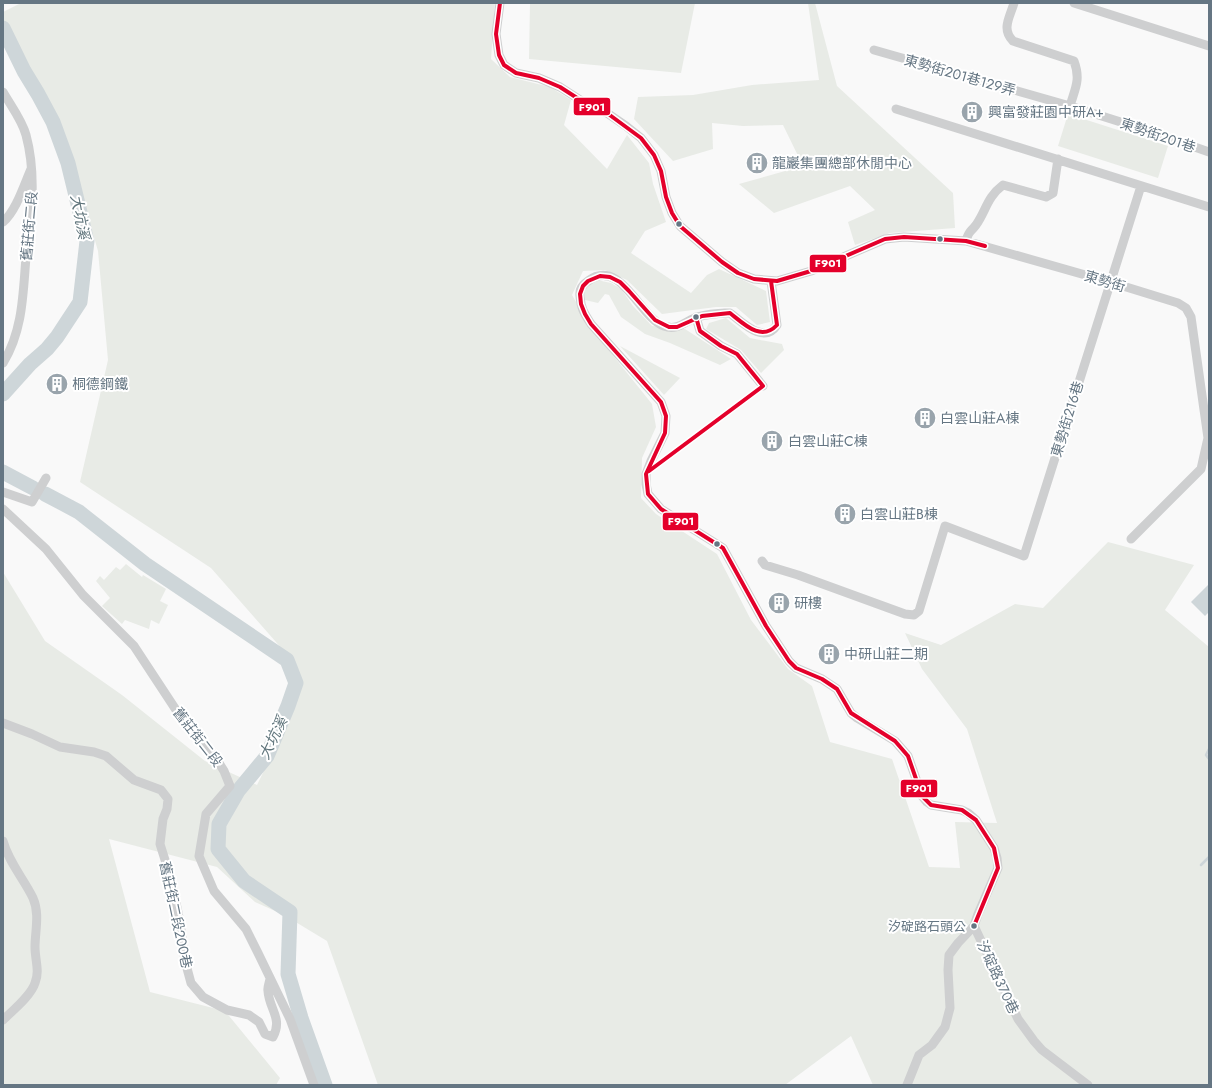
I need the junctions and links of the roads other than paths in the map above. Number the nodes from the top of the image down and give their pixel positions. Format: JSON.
{"nodes":[{"id":1,"x":500,"y":3,"type":"edge"},
{"id":2,"x":1014,"y":3,"type":"edge"},
{"id":3,"x":1074,"y":3,"type":"edge"},
{"id":4,"x":1209,"y":46,"type":"edge"},
{"id":5,"x":874,"y":50,"type":"dead end"},
{"id":6,"x":3,"y":92,"type":"edge"},
{"id":7,"x":1070,"y":106,"type":"junction"},
{"id":8,"x":896,"y":109,"type":"dead end"},
{"id":9,"x":1209,"y":152,"type":"edge"},
{"id":10,"x":1058,"y":159,"type":"junction"},
{"id":11,"x":32,"y":166,"type":"junction"},
{"id":12,"x":1141,"y":186,"type":"junction"},
{"id":13,"x":1209,"y":206,"type":"edge"},
{"id":14,"x":3,"y":222,"type":"edge"},
{"id":15,"x":966,"y":241,"type":"junction"},
{"id":16,"x":771,"y":281,"type":"junction"},
{"id":17,"x":1110,"y":282,"type":"junction"},
{"id":18,"x":696,"y":317,"type":"junction"},
{"id":19,"x":3,"y":363,"type":"edge"},
{"id":20,"x":764,"y":386,"type":"dead end"},
{"id":21,"x":46,"y":478,"type":"dead end"},
{"id":22,"x":3,"y":492,"type":"edge"},
{"id":23,"x":3,"y":510,"type":"edge"},
{"id":24,"x":1131,"y":539,"type":"dead end"},
{"id":25,"x":762,"y":561,"type":"dead end"},
{"id":26,"x":3,"y":723,"type":"edge"},
{"id":27,"x":3,"y":841,"type":"edge"},
{"id":28,"x":974,"y":926,"type":"junction"},
{"id":29,"x":270,"y":978,"type":"junction"},
{"id":30,"x":3,"y":1020,"type":"edge"},
{"id":31,"x":314,"y":1085,"type":"edge"},
{"id":32,"x":907,"y":1085,"type":"edge"},
{"id":33,"x":1088,"y":1085,"type":"edge"}],
"edges":[{"from":1,"to":16,"type":"street","name":"東勢街"},
{"from":2,"to":7,"type":"street"},
{"from":3,"to":4,"type":"street"},
{"from":5,"to":7,"type":"street","name":"東勢街201巷129弄"},
{"from":6,"to":11,"type":"street","name":"舊莊街二段"},
{"from":7,"to":9,"type":"street","name":"東勢街201巷"},
{"from":8,"to":10,"type":"street"},
{"from":10,"to":12,"type":"street"},
{"from":10,"to":15,"type":"street"},
{"from":11,"to":14,"type":"street"},
{"from":11,"to":19,"type":"street","name":"舊莊街二段"},
{"from":12,"to":13,"type":"street"},
{"from":12,"to":17,"type":"street","name":"東勢街216巷"},
{"from":15,"to":16,"type":"street","name":"東勢街"},
{"from":15,"to":17,"type":"street","name":"東勢街"},
{"from":16,"to":18,"type":"street"},
{"from":17,"to":24,"type":"street","name":"東勢街"},
{"from":17,"to":25,"type":"street","name":"東勢街216巷"},
{"from":18,"to":20,"type":"street"},
{"from":18,"to":28,"type":"street"},
{"from":21,"to":22,"type":"street"},
{"from":23,"to":29,"type":"street","name":"舊莊街二段"},
{"from":26,"to":29,"type":"street","name":"舊莊街二段200巷"},
{"from":27,"to":30,"type":"street"},
{"from":28,"to":32,"type":"street","name":"汐碇路370巷"},
{"from":28,"to":33,"type":"street","name":"汐碇路370巷"},
{"from":29,"to":31,"type":"street","name":"舊莊街二段"}]}
